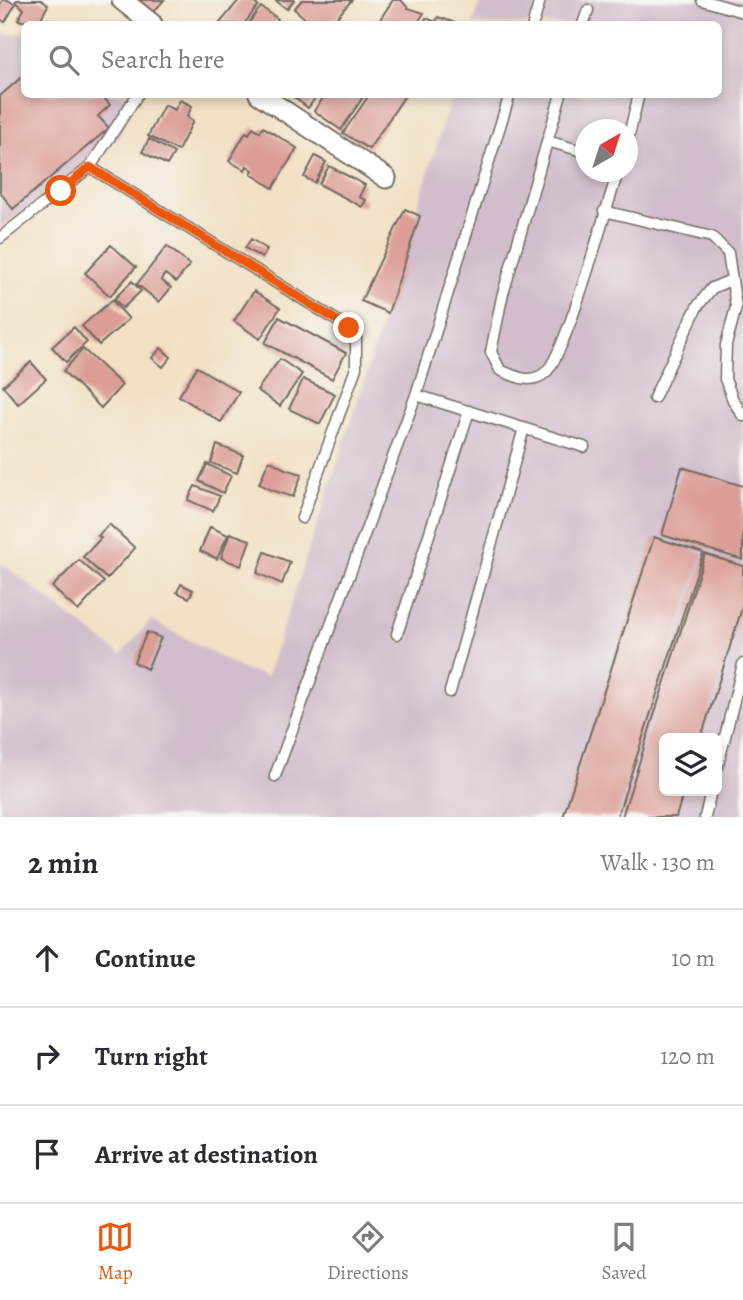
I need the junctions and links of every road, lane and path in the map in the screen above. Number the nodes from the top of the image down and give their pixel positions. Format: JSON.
{"nodes":[{"id":1,"x":121,"y":0,"type":"edge"},
{"id":2,"x":541,"y":0,"type":"edge"},
{"id":3,"x":702,"y":0,"type":"edge"},
{"id":4,"x":588,"y":10,"type":"dead end"},
{"id":5,"x":743,"y":12,"type":"edge"},
{"id":6,"x":148,"y":21,"type":"edge"},
{"id":7,"x":534,"y":21,"type":"edge"},
{"id":8,"x":584,"y":21,"type":"edge"},
{"id":9,"x":135,"y":98,"type":"edge"},
{"id":10,"x":265,"y":98,"type":"edge"},
{"id":11,"x":509,"y":98,"type":"edge"},
{"id":12,"x":560,"y":98,"type":"edge"},
{"id":13,"x":638,"y":98,"type":"dead end"},
{"id":14,"x":633,"y":119,"type":"edge"},
{"id":15,"x":547,"y":141,"type":"junction"},
{"id":16,"x":575,"y":149,"type":"edge"},
{"id":17,"x":90,"y":167,"type":"junction"},
{"id":18,"x":386,"y":178,"type":"dead end"},
{"id":19,"x":614,"y":182,"type":"edge"},
{"id":20,"x":604,"y":211,"type":"junction"},
{"id":21,"x":0,"y":238,"type":"edge"},
{"id":22,"x":731,"y":280,"type":"junction"},
{"id":23,"x":415,"y":395,"type":"junction"},
{"id":24,"x":654,"y":398,"type":"dead end"},
{"id":25,"x":469,"y":411,"type":"junction"},
{"id":26,"x":743,"y":416,"type":"edge"},
{"id":27,"x":524,"y":428,"type":"junction"},
{"id":28,"x":584,"y":447,"type":"dead end"},
{"id":29,"x":302,"y":518,"type":"dead end"},
{"id":30,"x":397,"y":634,"type":"dead end"},
{"id":31,"x":743,"y":664,"type":"edge"},
{"id":32,"x":450,"y":692,"type":"dead end"},
{"id":33,"x":722,"y":749,"type":"edge"},
{"id":34,"x":275,"y":776,"type":"dead end"},
{"id":35,"x":710,"y":796,"type":"edge"},
{"id":36,"x":705,"y":817,"type":"edge"}],
"edges":[{"from":1,"to":6,"type":"street"},
{"from":2,"to":7,"type":"lane"},
{"from":3,"to":5,"type":"lane"},
{"from":4,"to":8,"type":"lane"},
{"from":9,"to":17,"type":"lane"},
{"from":10,"to":18,"type":"street"},
{"from":11,"to":23,"type":"lane"},
{"from":12,"to":15,"type":"lane"},
{"from":13,"to":14,"type":"lane"},
{"from":15,"to":16,"type":"lane"},
{"from":15,"to":20,"type":"lane"},
{"from":17,"to":21,"type":"lane"},
{"from":17,"to":29,"type":"lane"},
{"from":19,"to":20,"type":"lane"},
{"from":20,"to":22,"type":"lane"},
{"from":22,"to":24,"type":"lane"},
{"from":22,"to":26,"type":"lane"},
{"from":23,"to":25,"type":"lane"},
{"from":23,"to":34,"type":"lane"},
{"from":25,"to":27,"type":"lane"},
{"from":25,"to":30,"type":"lane"},
{"from":27,"to":28,"type":"lane"},
{"from":27,"to":32,"type":"lane"},
{"from":31,"to":33,"type":"lane"},
{"from":35,"to":36,"type":"lane"}]}
